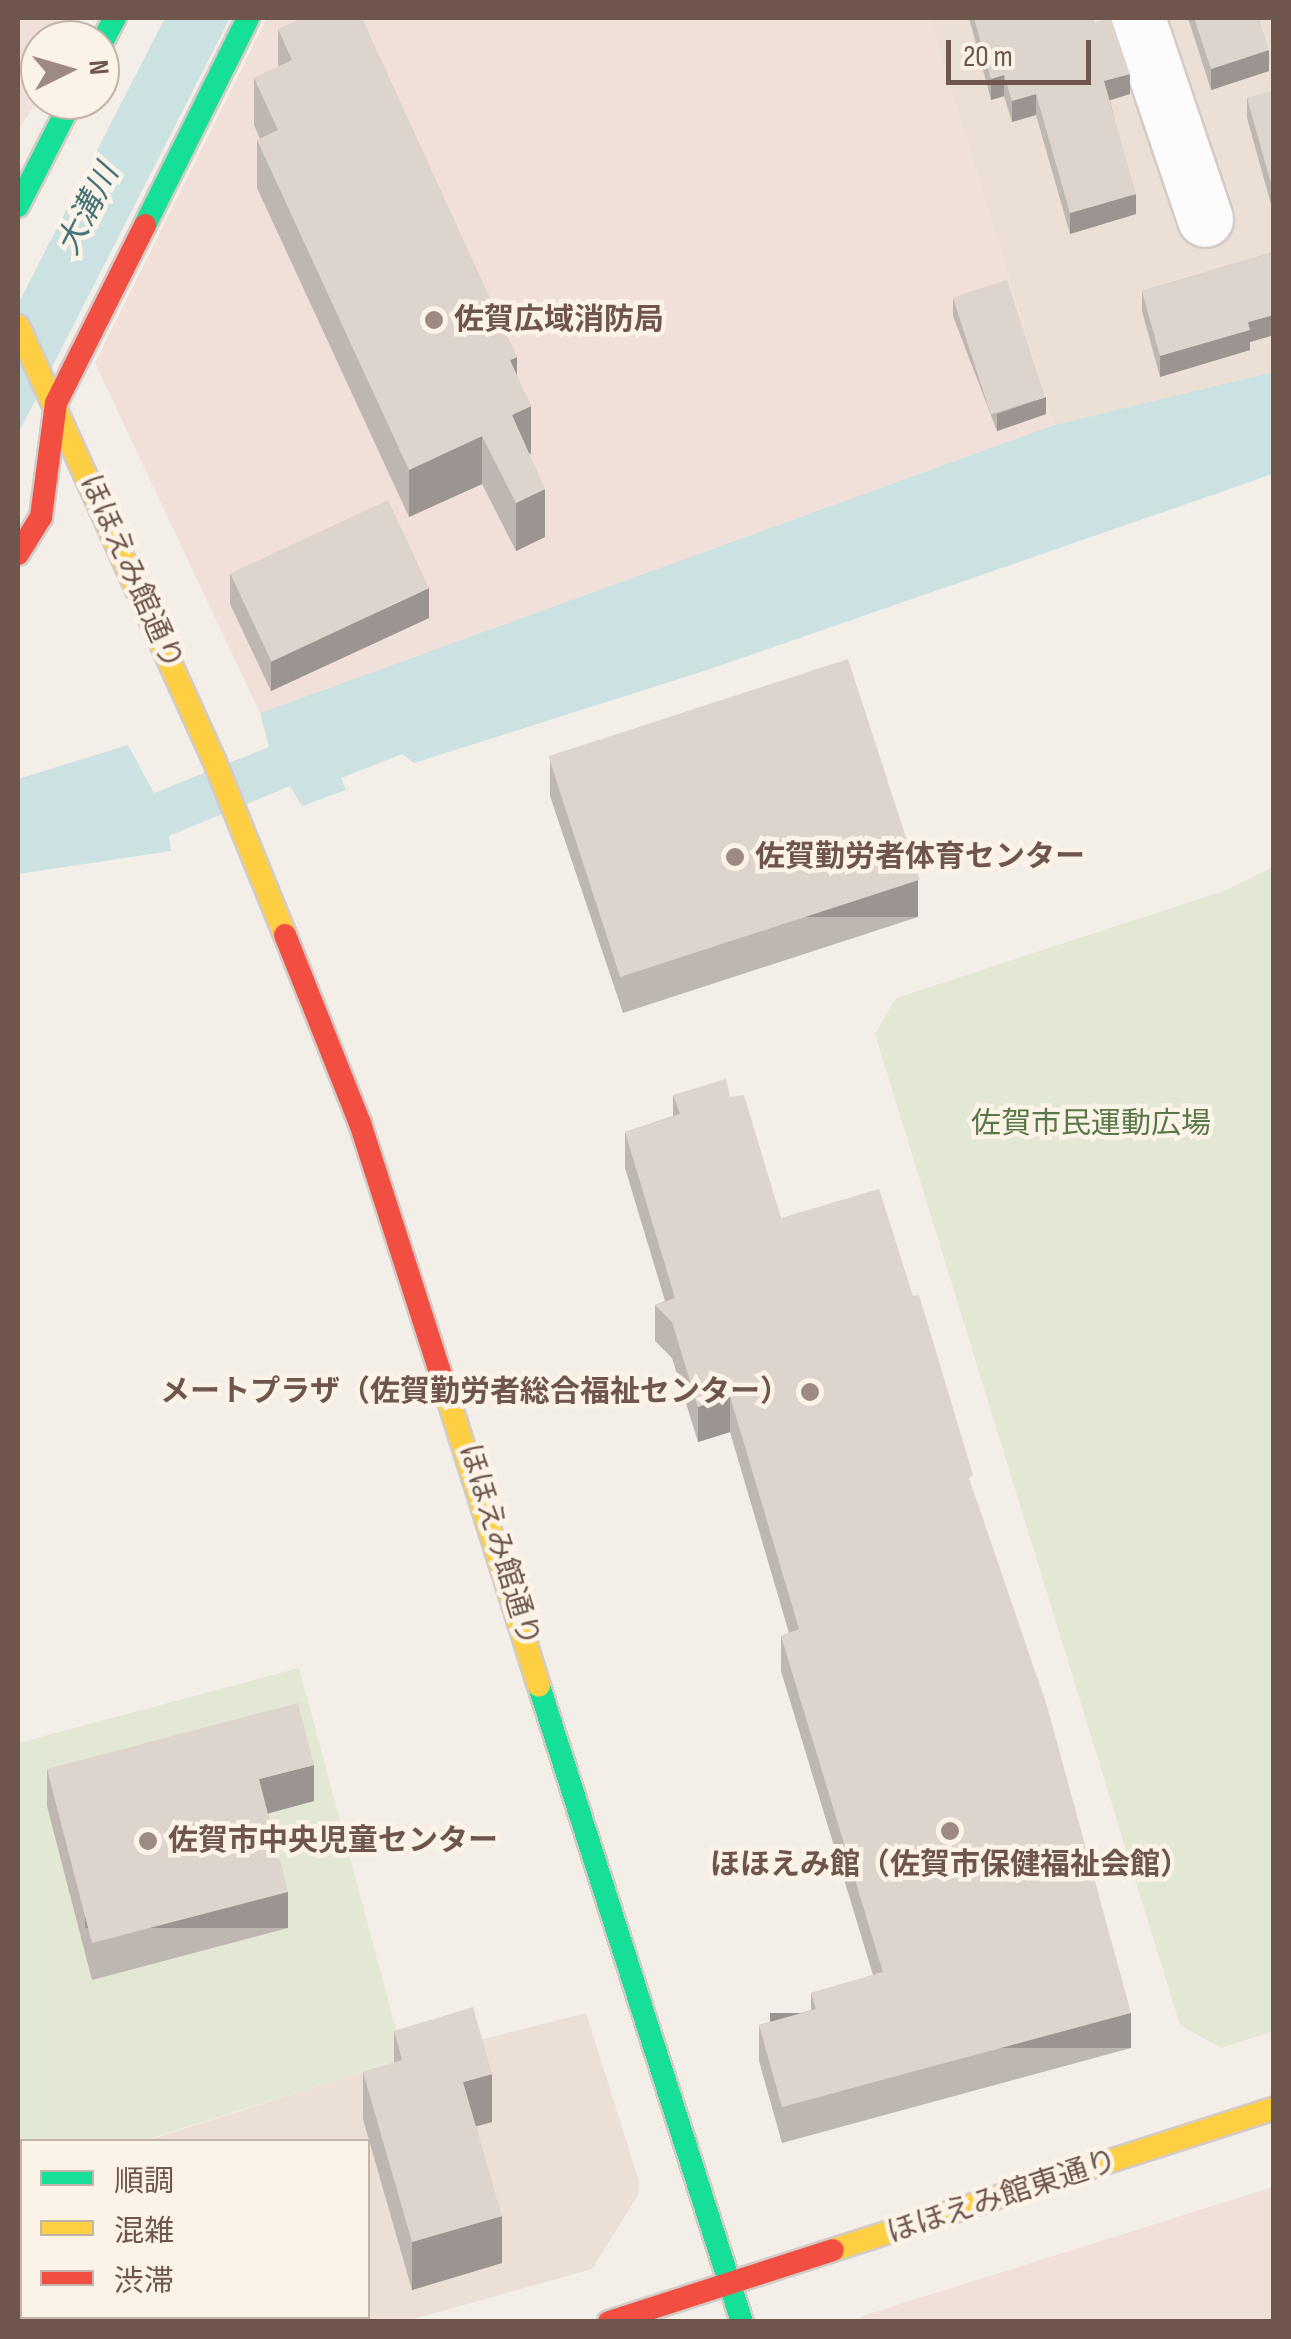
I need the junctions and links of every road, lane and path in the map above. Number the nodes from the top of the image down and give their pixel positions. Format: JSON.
{"nodes":[{"id":1,"x":248,"y":18,"type":"edge"},
{"id":2,"x":1137,"y":18,"type":"edge"},
{"id":3,"x":62,"y":120,"type":"edge"},
{"id":4,"x":18,"y":206,"type":"edge"},
{"id":5,"x":1205,"y":219,"type":"dead end"},
{"id":6,"x":18,"y":326,"type":"edge"},
{"id":7,"x":51,"y":393,"type":"junction"},
{"id":8,"x":18,"y":554,"type":"edge"},
{"id":9,"x":1274,"y":2108,"type":"edge"},
{"id":10,"x":731,"y":2286,"type":"junction"},
{"id":11,"x":609,"y":2322,"type":"edge"},
{"id":12,"x":742,"y":2322,"type":"edge"}],
"edges":[{"from":1,"to":7,"type":"street"},
{"from":2,"to":5,"type":"street"},
{"from":3,"to":4,"type":"street"},
{"from":6,"to":7,"type":"street","name":"ほほえみ館通り"},
{"from":7,"to":8,"type":"street"},
{"from":7,"to":10,"type":"street","name":"ほほえみ館通り"},
{"from":9,"to":10,"type":"street","name":"ほほえみ館東通り"},
{"from":10,"to":11,"type":"street","name":"ほほえみ館東通り"},
{"from":10,"to":12,"type":"street","name":"ほほえみ館通り"}]}
